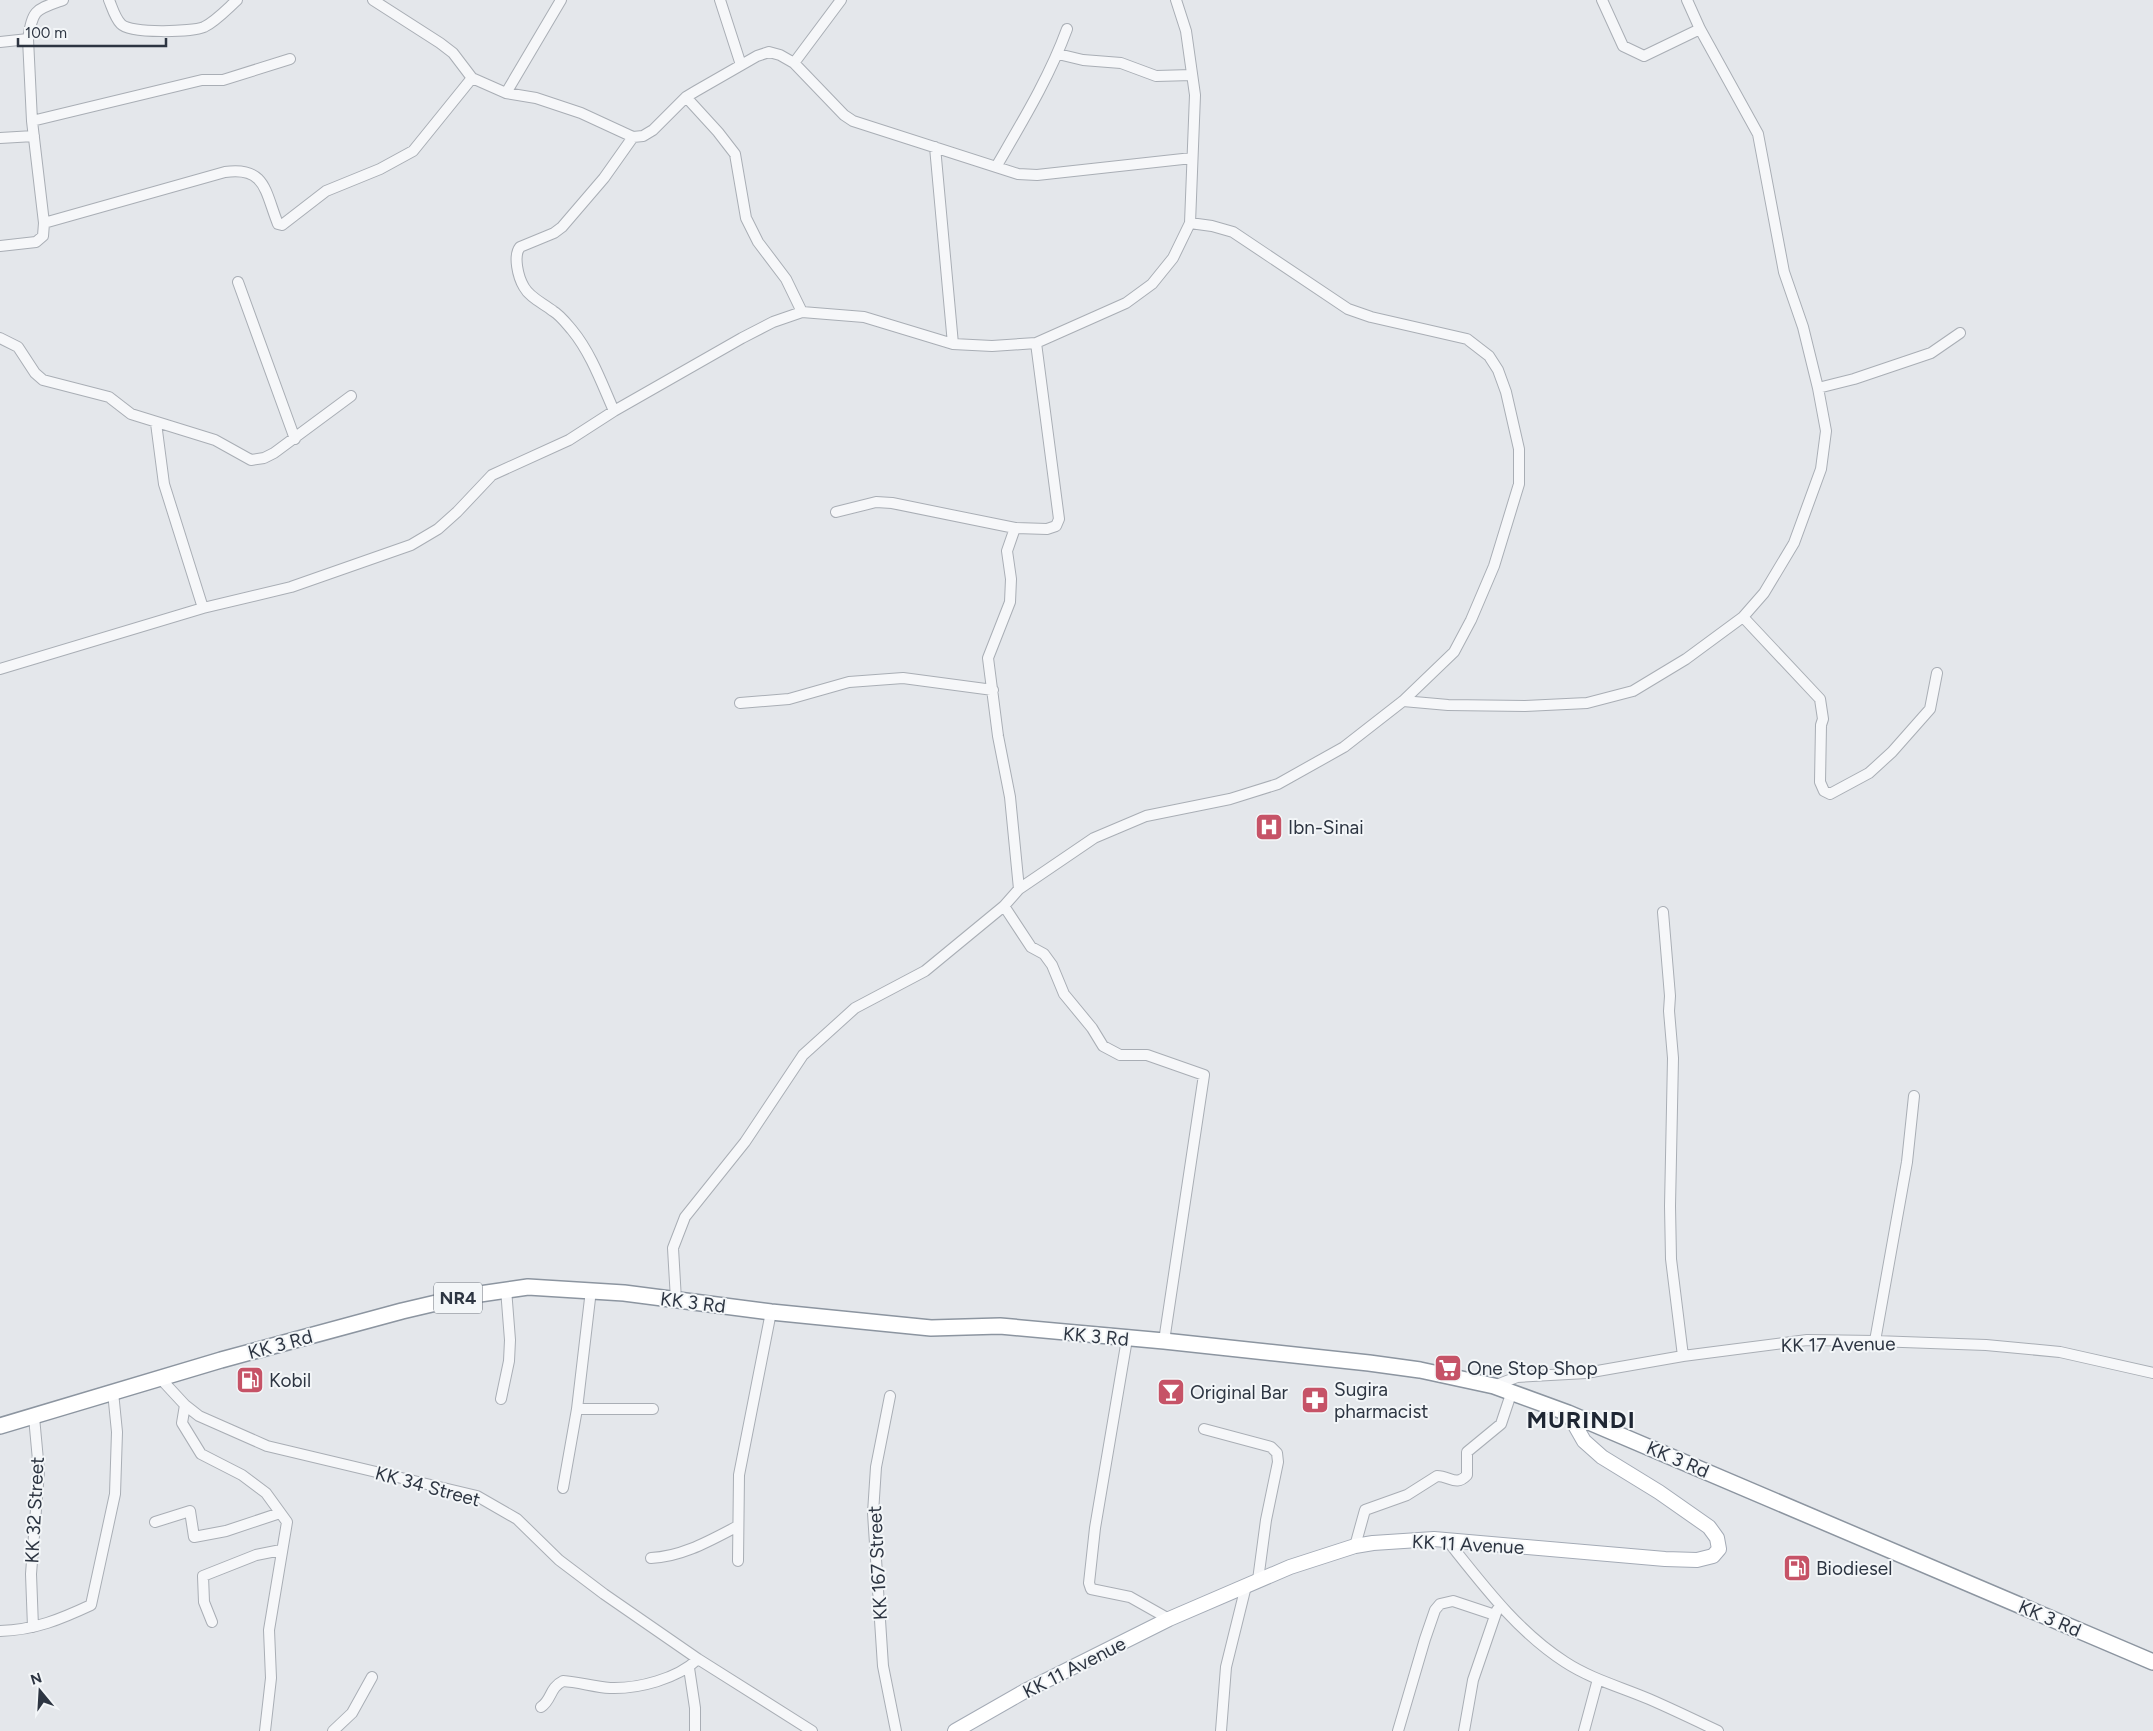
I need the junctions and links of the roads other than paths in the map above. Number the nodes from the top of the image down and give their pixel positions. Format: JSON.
{"nodes":[{"id":1,"x":63,"y":0,"type":"edge"},
{"id":2,"x":109,"y":0,"type":"edge"},
{"id":3,"x":237,"y":0,"type":"edge"},
{"id":4,"x":373,"y":0,"type":"edge"},
{"id":5,"x":561,"y":0,"type":"edge"},
{"id":6,"x":720,"y":0,"type":"edge"},
{"id":7,"x":841,"y":0,"type":"edge"},
{"id":8,"x":1176,"y":0,"type":"edge"},
{"id":9,"x":1602,"y":0,"type":"edge"},
{"id":10,"x":1687,"y":0,"type":"edge"},
{"id":11,"x":1067,"y":29,"type":"dead end"},
{"id":12,"x":1700,"y":29,"type":"junction"},
{"id":13,"x":28,"y":39,"type":"junction"},
{"id":14,"x":0,"y":42,"type":"edge"},
{"id":15,"x":1058,"y":54,"type":"junction"},
{"id":16,"x":290,"y":59,"type":"dead end"},
{"id":17,"x":794,"y":63,"type":"junction"},
{"id":18,"x":741,"y":65,"type":"junction"},
{"id":19,"x":1192,"y":75,"type":"junction"},
{"id":20,"x":472,"y":78,"type":"junction"},
{"id":21,"x":506,"y":93,"type":"junction"},
{"id":22,"x":686,"y":97,"type":"junction"},
{"id":23,"x":32,"y":121,"type":"junction"},
{"id":24,"x":34,"y":136,"type":"junction"},
{"id":25,"x":633,"y":137,"type":"junction"},
{"id":26,"x":0,"y":138,"type":"edge"},
{"id":27,"x":935,"y":147,"type":"junction"},
{"id":28,"x":1192,"y":158,"type":"junction"},
{"id":29,"x":996,"y":166,"type":"junction"},
{"id":30,"x":44,"y":223,"type":"junction"},
{"id":31,"x":1190,"y":223,"type":"junction"},
{"id":32,"x":0,"y":246,"type":"edge"},
{"id":33,"x":238,"y":282,"type":"dead end"},
{"id":34,"x":802,"y":312,"type":"junction"},
{"id":35,"x":1960,"y":334,"type":"dead end"},
{"id":36,"x":0,"y":338,"type":"edge"},
{"id":37,"x":1036,"y":343,"type":"junction"},
{"id":38,"x":953,"y":344,"type":"junction"},
{"id":39,"x":1818,"y":388,"type":"junction"},
{"id":40,"x":351,"y":396,"type":"dead end"},
{"id":41,"x":614,"y":411,"type":"junction"},
{"id":42,"x":156,"y":423,"type":"junction"},
{"id":43,"x":295,"y":439,"type":"junction"},
{"id":44,"x":836,"y":512,"type":"dead end"},
{"id":45,"x":1014,"y":528,"type":"junction"},
{"id":46,"x":203,"y":608,"type":"junction"},
{"id":47,"x":1743,"y":617,"type":"junction"},
{"id":48,"x":0,"y":669,"type":"edge"},
{"id":49,"x":1937,"y":673,"type":"dead end"},
{"id":50,"x":993,"y":690,"type":"junction"},
{"id":51,"x":1402,"y":701,"type":"junction"},
{"id":52,"x":740,"y":703,"type":"dead end"},
{"id":53,"x":1019,"y":889,"type":"junction"},
{"id":54,"x":1004,"y":906,"type":"junction"},
{"id":55,"x":1663,"y":912,"type":"dead end"},
{"id":56,"x":1914,"y":1096,"type":"dead end"},
{"id":57,"x":506,"y":1289,"type":"junction"},
{"id":58,"x":591,"y":1290,"type":"junction"},
{"id":59,"x":676,"y":1300,"type":"junction"},
{"id":60,"x":771,"y":1312,"type":"junction"},
{"id":61,"x":1127,"y":1339,"type":"junction"},
{"id":62,"x":1875,"y":1340,"type":"junction"},
{"id":63,"x":1164,"y":1341,"type":"junction"},
{"id":64,"x":1683,"y":1356,"type":"junction"},
{"id":65,"x":2153,"y":1373,"type":"edge"},
{"id":66,"x":160,"y":1378,"type":"junction"},
{"id":67,"x":1494,"y":1386,"type":"junction"},
{"id":68,"x":113,"y":1392,"type":"junction"},
{"id":69,"x":1512,"y":1394,"type":"junction"},
{"id":70,"x":890,"y":1396,"type":"dead end"},
{"id":71,"x":500,"y":1399,"type":"dead end"},
{"id":72,"x":185,"y":1405,"type":"junction"},
{"id":73,"x":577,"y":1409,"type":"junction"},
{"id":74,"x":653,"y":1409,"type":"dead end"},
{"id":75,"x":1568,"y":1412,"type":"junction"},
{"id":76,"x":34,"y":1417,"type":"junction"},
{"id":77,"x":0,"y":1426,"type":"edge"},
{"id":78,"x":1204,"y":1429,"type":"dead end"},
{"id":79,"x":563,"y":1488,"type":"dead end"},
{"id":80,"x":280,"y":1513,"type":"junction"},
{"id":81,"x":155,"y":1522,"type":"dead end"},
{"id":82,"x":738,"y":1526,"type":"junction"},
{"id":83,"x":1447,"y":1540,"type":"junction"},
{"id":84,"x":1355,"y":1546,"type":"junction"},
{"id":85,"x":282,"y":1550,"type":"junction"},
{"id":86,"x":651,"y":1558,"type":"dead end"},
{"id":87,"x":738,"y":1561,"type":"dead end"},
{"id":88,"x":1252,"y":1583,"type":"junction"},
{"id":89,"x":1498,"y":1604,"type":"junction"},
{"id":90,"x":1495,"y":1615,"type":"junction"},
{"id":91,"x":1169,"y":1619,"type":"junction"},
{"id":92,"x":212,"y":1622,"type":"dead end"},
{"id":93,"x":33,"y":1627,"type":"junction"},
{"id":94,"x":0,"y":1631,"type":"edge"},
{"id":95,"x":698,"y":1659,"type":"junction"},
{"id":96,"x":2153,"y":1662,"type":"edge"},
{"id":97,"x":689,"y":1668,"type":"junction"},
{"id":98,"x":372,"y":1677,"type":"dead end"},
{"id":99,"x":1598,"y":1679,"type":"junction"},
{"id":100,"x":541,"y":1707,"type":"dead end"},
{"id":101,"x":265,"y":1731,"type":"edge"},
{"id":102,"x":334,"y":1731,"type":"edge"},
{"id":103,"x":696,"y":1731,"type":"edge"},
{"id":104,"x":812,"y":1731,"type":"edge"},
{"id":105,"x":896,"y":1731,"type":"edge"},
{"id":106,"x":955,"y":1731,"type":"edge"},
{"id":107,"x":1220,"y":1731,"type":"edge"},
{"id":108,"x":1398,"y":1731,"type":"edge"},
{"id":109,"x":1464,"y":1731,"type":"edge"},
{"id":110,"x":1584,"y":1731,"type":"edge"},
{"id":111,"x":1718,"y":1731,"type":"edge"}],
"edges":[{"from":1,"to":13,"type":"street"},
{"from":2,"to":3,"type":"street"},
{"from":4,"to":20,"type":"street"},
{"from":5,"to":21,"type":"street"},
{"from":6,"to":18,"type":"street"},
{"from":7,"to":17,"type":"street"},
{"from":8,"to":19,"type":"street"},
{"from":9,"to":12,"type":"street"},
{"from":10,"to":12,"type":"street"},
{"from":11,"to":15,"type":"street"},
{"from":12,"to":39,"type":"street"},
{"from":13,"to":14,"type":"street"},
{"from":13,"to":23,"type":"street"},
{"from":15,"to":19,"type":"street"},
{"from":15,"to":29,"type":"street"},
{"from":16,"to":23,"type":"street"},
{"from":17,"to":18,"type":"street"},
{"from":17,"to":27,"type":"street"},
{"from":18,"to":22,"type":"street"},
{"from":19,"to":28,"type":"street"},
{"from":20,"to":21,"type":"street"},
{"from":20,"to":30,"type":"street"},
{"from":21,"to":25,"type":"street"},
{"from":22,"to":25,"type":"street"},
{"from":22,"to":34,"type":"street"},
{"from":23,"to":24,"type":"street"},
{"from":24,"to":26,"type":"street"},
{"from":24,"to":30,"type":"street"},
{"from":25,"to":41,"type":"street"},
{"from":27,"to":29,"type":"street"},
{"from":27,"to":38,"type":"street"},
{"from":28,"to":29,"type":"street"},
{"from":28,"to":31,"type":"street"},
{"from":30,"to":32,"type":"street"},
{"from":31,"to":37,"type":"street"},
{"from":31,"to":51,"type":"street"},
{"from":33,"to":43,"type":"street"},
{"from":34,"to":38,"type":"street"},
{"from":34,"to":41,"type":"street"},
{"from":35,"to":39,"type":"street"},
{"from":36,"to":42,"type":"street"},
{"from":37,"to":38,"type":"street"},
{"from":37,"to":45,"type":"street"},
{"from":39,"to":47,"type":"street"},
{"from":40,"to":43,"type":"street"},
{"from":41,"to":46,"type":"street"},
{"from":42,"to":43,"type":"street"},
{"from":42,"to":46,"type":"street"},
{"from":44,"to":45,"type":"street"},
{"from":45,"to":50,"type":"street"},
{"from":46,"to":48,"type":"street"},
{"from":47,"to":49,"type":"street"},
{"from":47,"to":51,"type":"street"},
{"from":50,"to":52,"type":"street"},
{"from":50,"to":53,"type":"street"},
{"from":51,"to":53,"type":"street"},
{"from":53,"to":54,"type":"street"},
{"from":54,"to":59,"type":"street"},
{"from":54,"to":63,"type":"street"},
{"from":55,"to":64,"type":"street"},
{"from":56,"to":62,"type":"street"},
{"from":57,"to":58,"type":"highway","name":"KK 3 Rd","number":"NR4"},
{"from":57,"to":66,"type":"highway","name":"KK 3 Rd","number":"NR4"},
{"from":57,"to":71,"type":"street"},
{"from":58,"to":59,"type":"highway","name":"KK 3 Rd","number":"NR4"},
{"from":58,"to":73,"type":"street"},
{"from":59,"to":60,"type":"highway","name":"KK 3 Rd","number":"NR4"},
{"from":60,"to":61,"type":"highway","name":"KK 3 Rd","number":"NR4"},
{"from":60,"to":82,"type":"street"},
{"from":61,"to":63,"type":"highway","name":"KK 3 Rd","number":"NR4"},
{"from":61,"to":91,"type":"street"},
{"from":62,"to":64,"type":"street","name":"KK 17 Avenue"},
{"from":62,"to":65,"type":"street","name":"KK 17 Avenue"},
{"from":63,"to":67,"type":"highway","name":"KK 3 Rd","number":"NR4"},
{"from":64,"to":67,"type":"street","name":"KK 17 Avenue"},
{"from":66,"to":68,"type":"highway","name":"KK 3 Rd","number":"NR4"},
{"from":66,"to":72,"type":"street","name":"KK 34 Street"},
{"from":67,"to":69,"type":"highway","name":"KK 3 Rd","number":"NR4"},
{"from":68,"to":76,"type":"highway","name":"KK 3 Rd","number":"NR4"},
{"from":68,"to":93,"type":"street"},
{"from":69,"to":75,"type":"highway","name":"KK 3 Rd","number":"NR4"},
{"from":69,"to":84,"type":"street"},
{"from":70,"to":105,"type":"street","name":"KK 167 Street"},
{"from":72,"to":80,"type":"street"},
{"from":72,"to":95,"type":"street","name":"KK 34 Street"},
{"from":73,"to":74,"type":"street"},
{"from":73,"to":79,"type":"street"},
{"from":75,"to":83,"type":"main road","name":"KK 11 Avenue"},
{"from":75,"to":96,"type":"highway","name":"KK 3 Rd","number":"NR4"},
{"from":76,"to":77,"type":"highway","name":"KK 3 Rd","number":"NR4"},
{"from":76,"to":93,"type":"street","name":"KK 32 Street"},
{"from":78,"to":88,"type":"street"},
{"from":80,"to":81,"type":"street"},
{"from":80,"to":85,"type":"street"},
{"from":82,"to":86,"type":"street"},
{"from":82,"to":87,"type":"street"},
{"from":83,"to":84,"type":"main road","name":"KK 11 Avenue"},
{"from":83,"to":89,"type":"street"},
{"from":84,"to":88,"type":"main road","name":"KK 11 Avenue"},
{"from":85,"to":92,"type":"street"},
{"from":85,"to":101,"type":"street"},
{"from":88,"to":91,"type":"main road","name":"KK 11 Avenue"},
{"from":88,"to":107,"type":"street"},
{"from":89,"to":90,"type":"street"},
{"from":89,"to":99,"type":"street"},
{"from":90,"to":108,"type":"street"},
{"from":90,"to":109,"type":"street"},
{"from":91,"to":106,"type":"main road","name":"KK 11 Avenue"},
{"from":93,"to":94,"type":"street"},
{"from":95,"to":97,"type":"street"},
{"from":95,"to":104,"type":"street","name":"KK 34 Street"},
{"from":97,"to":100,"type":"street"},
{"from":97,"to":103,"type":"street"},
{"from":98,"to":102,"type":"street"},
{"from":99,"to":110,"type":"street"},
{"from":99,"to":111,"type":"street"}]}
